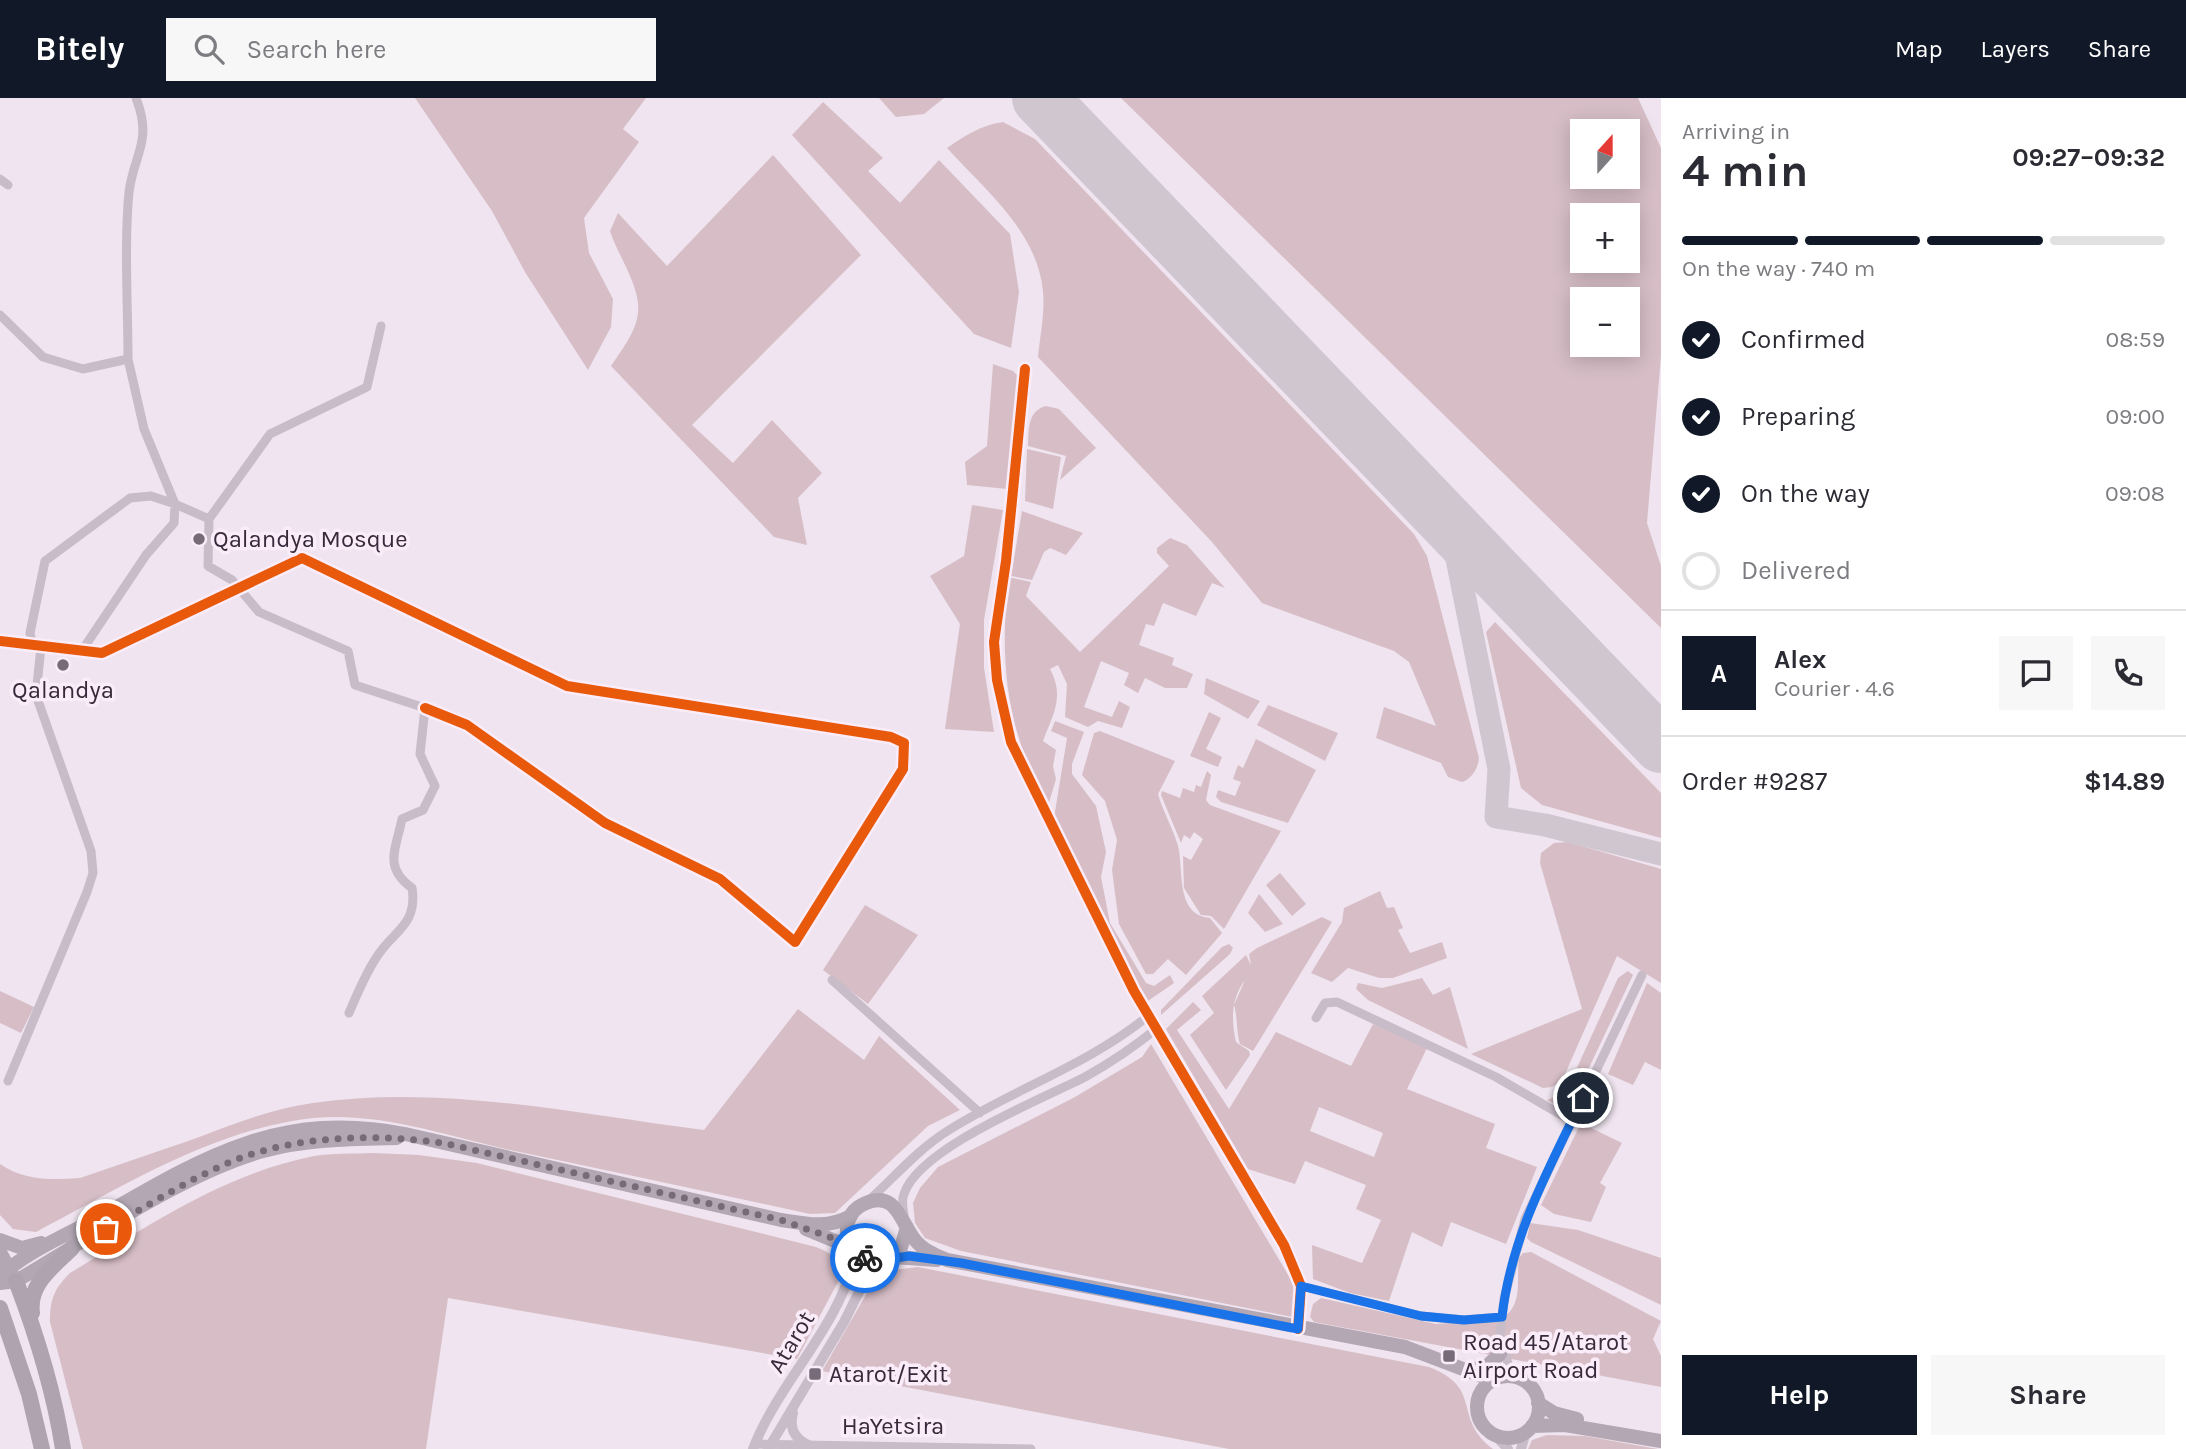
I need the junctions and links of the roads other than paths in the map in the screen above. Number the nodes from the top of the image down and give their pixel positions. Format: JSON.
{"nodes":[{"id":1,"x":136,"y":98,"type":"edge"},
{"id":2,"x":0,"y":315,"type":"edge"},
{"id":3,"x":381,"y":326,"type":"dead end"},
{"id":4,"x":128,"y":359,"type":"junction"},
{"id":5,"x":1025,"y":369,"type":"dead end"},
{"id":6,"x":176,"y":504,"type":"junction"},
{"id":7,"x":209,"y":519,"type":"junction"},
{"id":8,"x":240,"y":588,"type":"junction"},
{"id":9,"x":0,"y":641,"type":"edge"},
{"id":10,"x":37,"y":647,"type":"junction"},
{"id":11,"x":81,"y":652,"type":"junction"},
{"id":12,"x":425,"y":708,"type":"junction"},
{"id":13,"x":1642,"y":975,"type":"dead end"},
{"id":14,"x":832,"y":980,"type":"dead end"},
{"id":15,"x":349,"y":1013,"type":"dead end"},
{"id":16,"x":1148,"y":1016,"type":"junction"},
{"id":17,"x":1316,"y":1018,"type":"dead end"},
{"id":18,"x":1156,"y":1029,"type":"junction"},
{"id":19,"x":8,"y":1081,"type":"dead end"},
{"id":20,"x":980,"y":1113,"type":"junction"},
{"id":21,"x":1572,"y":1121,"type":"junction"},
{"id":22,"x":866,"y":1203,"type":"junction"},
{"id":23,"x":851,"y":1216,"type":"junction"},
{"id":24,"x":781,"y":1220,"type":"junction"},
{"id":25,"x":906,"y":1222,"type":"junction"},
{"id":26,"x":0,"y":1240,"type":"edge"},
{"id":27,"x":72,"y":1240,"type":"junction"},
{"id":28,"x":854,"y":1250,"type":"junction"},
{"id":29,"x":0,"y":1252,"type":"edge"},
{"id":30,"x":888,"y":1258,"type":"junction"},
{"id":31,"x":961,"y":1263,"type":"junction"},
{"id":32,"x":6,"y":1277,"type":"edge"},
{"id":33,"x":1301,"y":1286,"type":"junction"},
{"id":34,"x":0,"y":1308,"type":"edge"},
{"id":35,"x":1502,"y":1317,"type":"junction"},
{"id":36,"x":35,"y":1329,"type":"junction"},
{"id":37,"x":1298,"y":1329,"type":"junction"},
{"id":38,"x":1502,"y":1335,"type":"junction"},
{"id":39,"x":1500,"y":1354,"type":"junction"},
{"id":40,"x":1459,"y":1369,"type":"junction"},
{"id":41,"x":1511,"y":1376,"type":"junction"},
{"id":42,"x":1494,"y":1380,"type":"junction"},
{"id":43,"x":1479,"y":1395,"type":"junction"},
{"id":44,"x":1538,"y":1403,"type":"junction"},
{"id":45,"x":794,"y":1405,"type":"junction"},
{"id":46,"x":1529,"y":1429,"type":"junction"},
{"id":47,"x":1661,"y":1433,"type":"edge"},
{"id":48,"x":1494,"y":1434,"type":"junction"},
{"id":49,"x":1661,"y":1441,"type":"edge"},
{"id":50,"x":808,"y":1445,"type":"junction"},
{"id":51,"x":754,"y":1447,"type":"edge"},
{"id":52,"x":770,"y":1447,"type":"edge"},
{"id":53,"x":42,"y":1449,"type":"edge"},
{"id":54,"x":63,"y":1449,"type":"edge"},
{"id":55,"x":1031,"y":1449,"type":"edge"},
{"id":56,"x":1508,"y":1449,"type":"edge"},
{"id":57,"x":1521,"y":1449,"type":"edge"}],
"edges":[{"from":1,"to":4,"type":"street"},
{"from":2,"to":4,"type":"street"},
{"from":3,"to":7,"type":"street"},
{"from":4,"to":6,"type":"street"},
{"from":5,"to":16,"type":"street"},
{"from":6,"to":7,"type":"street"},
{"from":6,"to":10,"type":"street"},
{"from":6,"to":11,"type":"street"},
{"from":7,"to":8,"type":"street"},
{"from":8,"to":11,"type":"street"},
{"from":8,"to":12,"type":"street"},
{"from":8,"to":12,"type":"street"},
{"from":9,"to":10,"type":"street"},
{"from":10,"to":11,"type":"street"},
{"from":10,"to":19,"type":"street"},
{"from":12,"to":15,"type":"street"},
{"from":13,"to":21,"type":"street"},
{"from":14,"to":20,"type":"street"},
{"from":16,"to":18,"type":"street"},
{"from":16,"to":20,"type":"street"},
{"from":17,"to":21,"type":"street"},
{"from":18,"to":25,"type":"street"},
{"from":18,"to":33,"type":"street"},
{"from":20,"to":22,"type":"street"},
{"from":21,"to":35,"type":"street"},
{"from":22,"to":23,"type":"highway"},
{"from":22,"to":25,"type":"highway"},
{"from":23,"to":24,"type":"highway"},
{"from":23,"to":28,"type":"highway"},
{"from":24,"to":27,"type":"highway"},
{"from":24,"to":28,"type":"highway"},
{"from":25,"to":30,"type":"highway"},
{"from":25,"to":31,"type":"highway"},
{"from":26,"to":27,"type":"highway"},
{"from":27,"to":32,"type":"highway"},
{"from":27,"to":36,"type":"highway"},
{"from":28,"to":30,"type":"highway"},
{"from":28,"to":51,"type":"street","name":"Atarot"},
{"from":29,"to":32,"type":"highway"},
{"from":30,"to":31,"type":"highway"},
{"from":30,"to":45,"type":"street","name":"Atarot"},
{"from":31,"to":37,"type":"highway"},
{"from":32,"to":36,"type":"highway"},
{"from":33,"to":35,"type":"street"},
{"from":33,"to":37,"type":"street"},
{"from":34,"to":53,"type":"highway"},
{"from":35,"to":38,"type":"street"},
{"from":36,"to":54,"type":"highway"},
{"from":37,"to":40,"type":"highway"},
{"from":38,"to":39,"type":"street"},
{"from":38,"to":41,"type":"street"},
{"from":39,"to":40,"type":"highway"},
{"from":39,"to":42,"type":"street"},
{"from":40,"to":42,"type":"highway"},
{"from":40,"to":43,"type":"highway"},
{"from":41,"to":42,"type":"highway"},
{"from":41,"to":44,"type":"highway"},
{"from":42,"to":43,"type":"highway"},
{"from":43,"to":48,"type":"highway"},
{"from":44,"to":46,"type":"highway"},
{"from":44,"to":47,"type":"highway"},
{"from":45,"to":50,"type":"street"},
{"from":45,"to":52,"type":"street","name":"Atarot"},
{"from":46,"to":48,"type":"highway"},
{"from":46,"to":49,"type":"highway"},
{"from":46,"to":57,"type":"street"},
{"from":48,"to":56,"type":"street"},
{"from":50,"to":52,"type":"street","name":"HaYetsira"},
{"from":50,"to":55,"type":"street","name":"HaYetsira"},
{"from":51,"to":52,"type":"street","name":"HaYetsira"}]}
